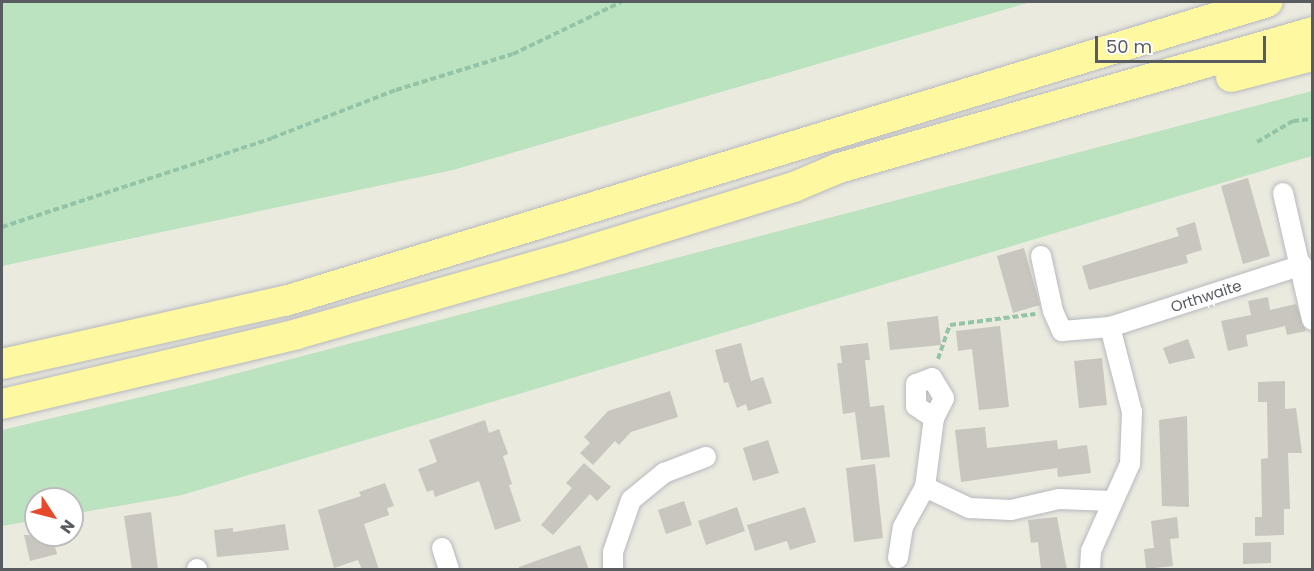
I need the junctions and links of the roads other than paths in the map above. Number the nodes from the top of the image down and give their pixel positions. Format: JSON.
{"nodes":[{"id":1,"x":1234,"y":2,"type":"edge"},
{"id":2,"x":1267,"y":2,"type":"edge"},
{"id":3,"x":1200,"y":22,"type":"junction"},
{"id":4,"x":1312,"y":32,"type":"edge"},
{"id":5,"x":1312,"y":57,"type":"edge"},
{"id":6,"x":794,"y":187,"type":"junction"},
{"id":7,"x":1283,"y":193,"type":"dead end"},
{"id":8,"x":1041,"y":255,"type":"dead end"},
{"id":9,"x":1302,"y":265,"type":"junction"},
{"id":10,"x":1312,"y":320,"type":"edge"},
{"id":11,"x":1110,"y":327,"type":"junction"},
{"id":12,"x":2,"y":364,"type":"edge"},
{"id":13,"x":932,"y":378,"type":"road end"},
{"id":14,"x":2,"y":404,"type":"edge"},
{"id":15,"x":706,"y":457,"type":"dead end"},
{"id":16,"x":925,"y":487,"type":"junction"},
{"id":17,"x":1112,"y":501,"type":"junction"},
{"id":18,"x":442,"y":548,"type":"dead end"},
{"id":19,"x":898,"y":558,"type":"dead end"},
{"id":20,"x":449,"y":570,"type":"edge"},
{"id":21,"x":614,"y":570,"type":"edge"},
{"id":22,"x":1090,"y":570,"type":"edge"}],
"edges":[{"from":1,"to":3,"type":"main road"},
{"from":2,"to":3,"type":"main road"},
{"from":3,"to":12,"type":"main road"},
{"from":4,"to":6,"type":"main road"},
{"from":5,"to":6,"type":"main road"},
{"from":6,"to":14,"type":"main road"},
{"from":7,"to":9,"type":"street"},
{"from":8,"to":11,"type":"street","name":"Orthwaite"},
{"from":9,"to":10,"type":"street"},
{"from":9,"to":11,"type":"street","name":"Orthwaite"},
{"from":11,"to":17,"type":"street"},
{"from":13,"to":16,"type":"street"},
{"from":15,"to":21,"type":"street"},
{"from":16,"to":17,"type":"street"},
{"from":16,"to":19,"type":"street"},
{"from":17,"to":22,"type":"street"},
{"from":18,"to":20,"type":"street"}]}
